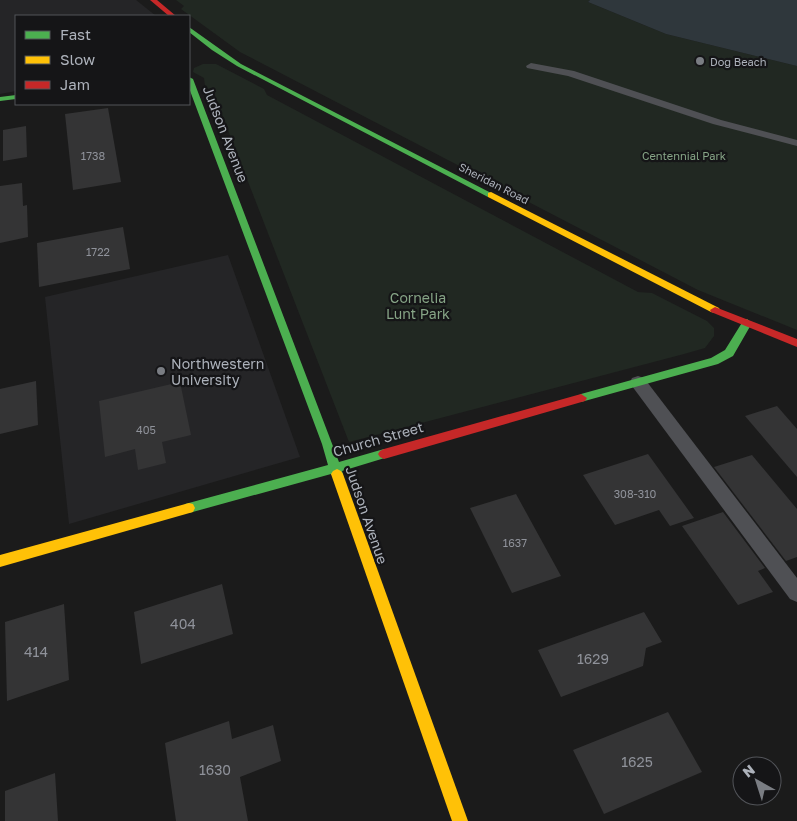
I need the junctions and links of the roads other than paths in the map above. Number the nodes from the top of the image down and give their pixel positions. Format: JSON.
{"nodes":[{"id":1,"x":152,"y":0,"type":"edge"},
{"id":2,"x":172,"y":15,"type":"edge"},
{"id":3,"x":190,"y":30,"type":"edge"},
{"id":4,"x":214,"y":49,"type":"junction"},
{"id":5,"x":200,"y":56,"type":"dead end"},
{"id":6,"x":531,"y":66,"type":"dead end"},
{"id":7,"x":190,"y":82,"type":"edge"},
{"id":8,"x":15,"y":97,"type":"edge"},
{"id":9,"x":0,"y":99,"type":"edge"},
{"id":10,"x":797,"y":142,"type":"edge"},
{"id":11,"x":746,"y":323,"type":"junction"},
{"id":12,"x":797,"y":343,"type":"edge"},
{"id":13,"x":638,"y":382,"type":"junction"},
{"id":14,"x":334,"y":466,"type":"junction"},
{"id":15,"x":0,"y":561,"type":"edge"},
{"id":16,"x":797,"y":593,"type":"edge"},
{"id":17,"x":460,"y":821,"type":"edge"}],
"edges":[{"from":1,"to":2,"type":"street"},
{"from":3,"to":4,"type":"street","name":"Sheridan Road"},
{"from":4,"to":5,"type":"street"},
{"from":4,"to":11,"type":"street","name":"Sheridan Road"},
{"from":6,"to":10,"type":"lane"},
{"from":7,"to":14,"type":"street","name":"Judson Avenue"},
{"from":8,"to":9,"type":"street"},
{"from":11,"to":12,"type":"street","name":"Sheridan Road"},
{"from":11,"to":13,"type":"street","name":"Church Street"},
{"from":13,"to":14,"type":"street","name":"Church Street"},
{"from":13,"to":16,"type":"lane"},
{"from":14,"to":15,"type":"street","name":"Church Street"},
{"from":14,"to":17,"type":"street","name":"Judson Avenue"}]}
